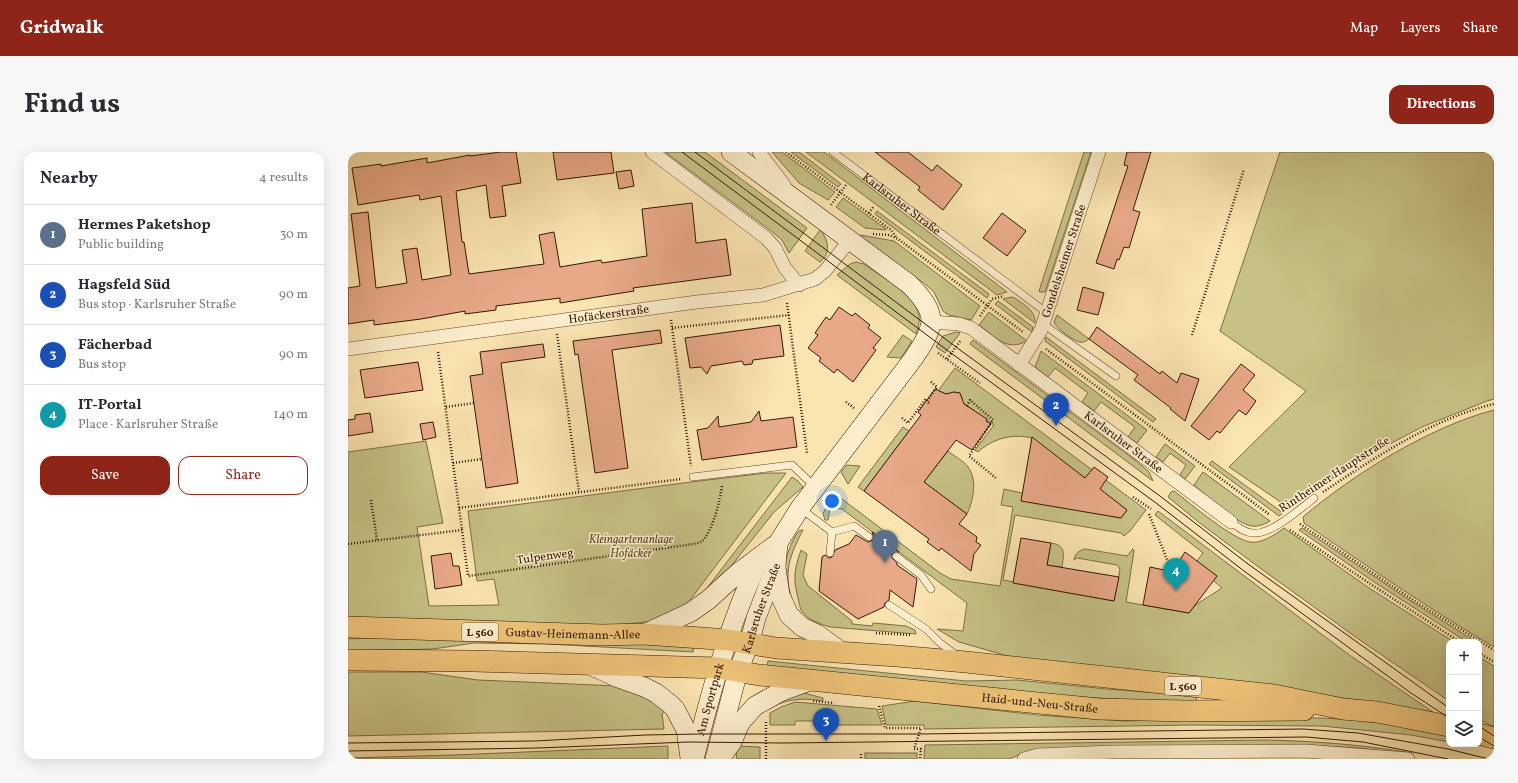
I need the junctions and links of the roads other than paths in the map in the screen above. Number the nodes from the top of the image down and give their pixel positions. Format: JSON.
{"nodes":[{"id":1,"x":652,"y":152,"type":"edge"},
{"id":2,"x":731,"y":152,"type":"edge"},
{"id":3,"x":759,"y":152,"type":"edge"},
{"id":4,"x":833,"y":152,"type":"edge"},
{"id":5,"x":1099,"y":152,"type":"edge"},
{"id":6,"x":794,"y":200,"type":"junction"},
{"id":7,"x":850,"y":240,"type":"junction"},
{"id":8,"x":798,"y":285,"type":"junction"},
{"id":9,"x":1045,"y":319,"type":"junction"},
{"id":10,"x":931,"y":322,"type":"junction"},
{"id":11,"x":348,"y":349,"type":"edge"},
{"id":12,"x":1019,"y":365,"type":"junction"},
{"id":13,"x":1116,"y":376,"type":"dead end"},
{"id":14,"x":690,"y":478,"type":"road end"},
{"id":15,"x":816,"y":488,"type":"junction"},
{"id":16,"x":1314,"y":498,"type":"road end"},
{"id":17,"x":800,"y":508,"type":"junction"},
{"id":18,"x":1231,"y":522,"type":"joint"},
{"id":19,"x":832,"y":532,"type":"junction"},
{"id":20,"x":869,"y":537,"type":"dead end"},
{"id":21,"x":830,"y":553,"type":"dead end"},
{"id":22,"x":896,"y":556,"type":"dead end"},
{"id":23,"x":768,"y":562,"type":"junction"},
{"id":24,"x":932,"y":589,"type":"dead end"},
{"id":25,"x":888,"y":605,"type":"dead end"},
{"id":26,"x":348,"y":627,"type":"edge"},
{"id":27,"x":644,"y":634,"type":"junction"},
{"id":28,"x":728,"y":640,"type":"junction"},
{"id":29,"x":749,"y":644,"type":"junction"},
{"id":30,"x":840,"y":652,"type":"junction"},
{"id":31,"x":348,"y":660,"type":"edge"},
{"id":32,"x":966,"y":662,"type":"junction"},
{"id":33,"x":590,"y":665,"type":"junction"},
{"id":34,"x":728,"y":670,"type":"junction"},
{"id":35,"x":812,"y":680,"type":"junction"},
{"id":36,"x":1343,"y":708,"type":"junction"},
{"id":37,"x":1446,"y":725,"type":"edge"},
{"id":38,"x":1482,"y":735,"type":"edge"},
{"id":39,"x":1494,"y":738,"type":"edge"},
{"id":40,"x":690,"y":759,"type":"edge"},
{"id":41,"x":694,"y":759,"type":"edge"},
{"id":42,"x":715,"y":759,"type":"edge"},
{"id":43,"x":720,"y":759,"type":"edge"},
{"id":44,"x":1024,"y":759,"type":"edge"},
{"id":45,"x":1408,"y":759,"type":"edge"}],
"edges":[{"from":1,"to":8,"type":"street"},
{"from":2,"to":6,"type":"street"},
{"from":3,"to":6,"type":"street"},
{"from":4,"to":9,"type":"lane","name":"Karlsruher Straße"},
{"from":5,"to":9,"type":"street","name":"Gondelsheimer Straße"},
{"from":6,"to":7,"type":"street"},
{"from":7,"to":8,"type":"street","name":"Hofäckerstraße"},
{"from":7,"to":10,"type":"street"},
{"from":8,"to":11,"type":"street","name":"Hofäckerstraße"},
{"from":9,"to":12,"type":"street","name":"Gondelsheimer Straße"},
{"from":9,"to":13,"type":"lane","name":"Karlsruher Straße"},
{"from":10,"to":12,"type":"street","name":"Karlsruher Straße"},
{"from":10,"to":15,"type":"street","name":"Karlsruher Straße"},
{"from":12,"to":18,"type":"street","name":"Karlsruher Straße"},
{"from":14,"to":15,"type":"lane"},
{"from":15,"to":17,"type":"street","name":"Karlsruher Straße"},
{"from":16,"to":18,"type":"lane","name":"Rintheimer Hauptstraße"},
{"from":17,"to":19,"type":"lane"},
{"from":17,"to":23,"type":"street","name":"Karlsruher Straße"},
{"from":19,"to":20,"type":"lane"},
{"from":19,"to":21,"type":"lane"},
{"from":22,"to":24,"type":"lane"},
{"from":23,"to":27,"type":"street"},
{"from":23,"to":28,"type":"street","name":"Karlsruher Straße"},
{"from":23,"to":29,"type":"street","name":"Karlsruher Straße"},
{"from":23,"to":30,"type":"street"},
{"from":25,"to":32,"type":"lane"},
{"from":26,"to":27,"type":"main road","name":"Gustav-Heinemann-Allee","number":"L 560"},
{"from":27,"to":28,"type":"main road","name":"Gustav-Heinemann-Allee","number":"L 560"},
{"from":28,"to":29,"type":"main road","name":"Gustav-Heinemann-Allee","number":"L 560"},
{"from":28,"to":34,"type":"street","name":"Am Sportpark"},
{"from":29,"to":30,"type":"main road","name":"Haid-und-Neu-Straße","number":"L 560"},
{"from":29,"to":34,"type":"street","name":"Karlsruher Straße"},
{"from":30,"to":32,"type":"main road","name":"Haid-und-Neu-Straße","number":"L 560"},
{"from":31,"to":33,"type":"main road","number":"L 560"},
{"from":32,"to":36,"type":"main road","name":"Haid-und-Neu-Straße","number":"L 560"},
{"from":33,"to":34,"type":"main road","number":"L 560"},
{"from":33,"to":40,"type":"street"},
{"from":34,"to":35,"type":"main road","name":"Haid-und-Neu-Straße","number":"L 560"},
{"from":34,"to":41,"type":"street","name":"Am Sportpark"},
{"from":34,"to":42,"type":"street","name":"Am Sportpark"},
{"from":35,"to":36,"type":"main road","name":"Haid-und-Neu-Straße","number":"L 560"},
{"from":35,"to":43,"type":"street"},
{"from":36,"to":37,"type":"main road","name":"Haid-und-Neu-Straße","number":"L 560"},
{"from":38,"to":39,"type":"main road"},
{"from":44,"to":45,"type":"street"}]}
